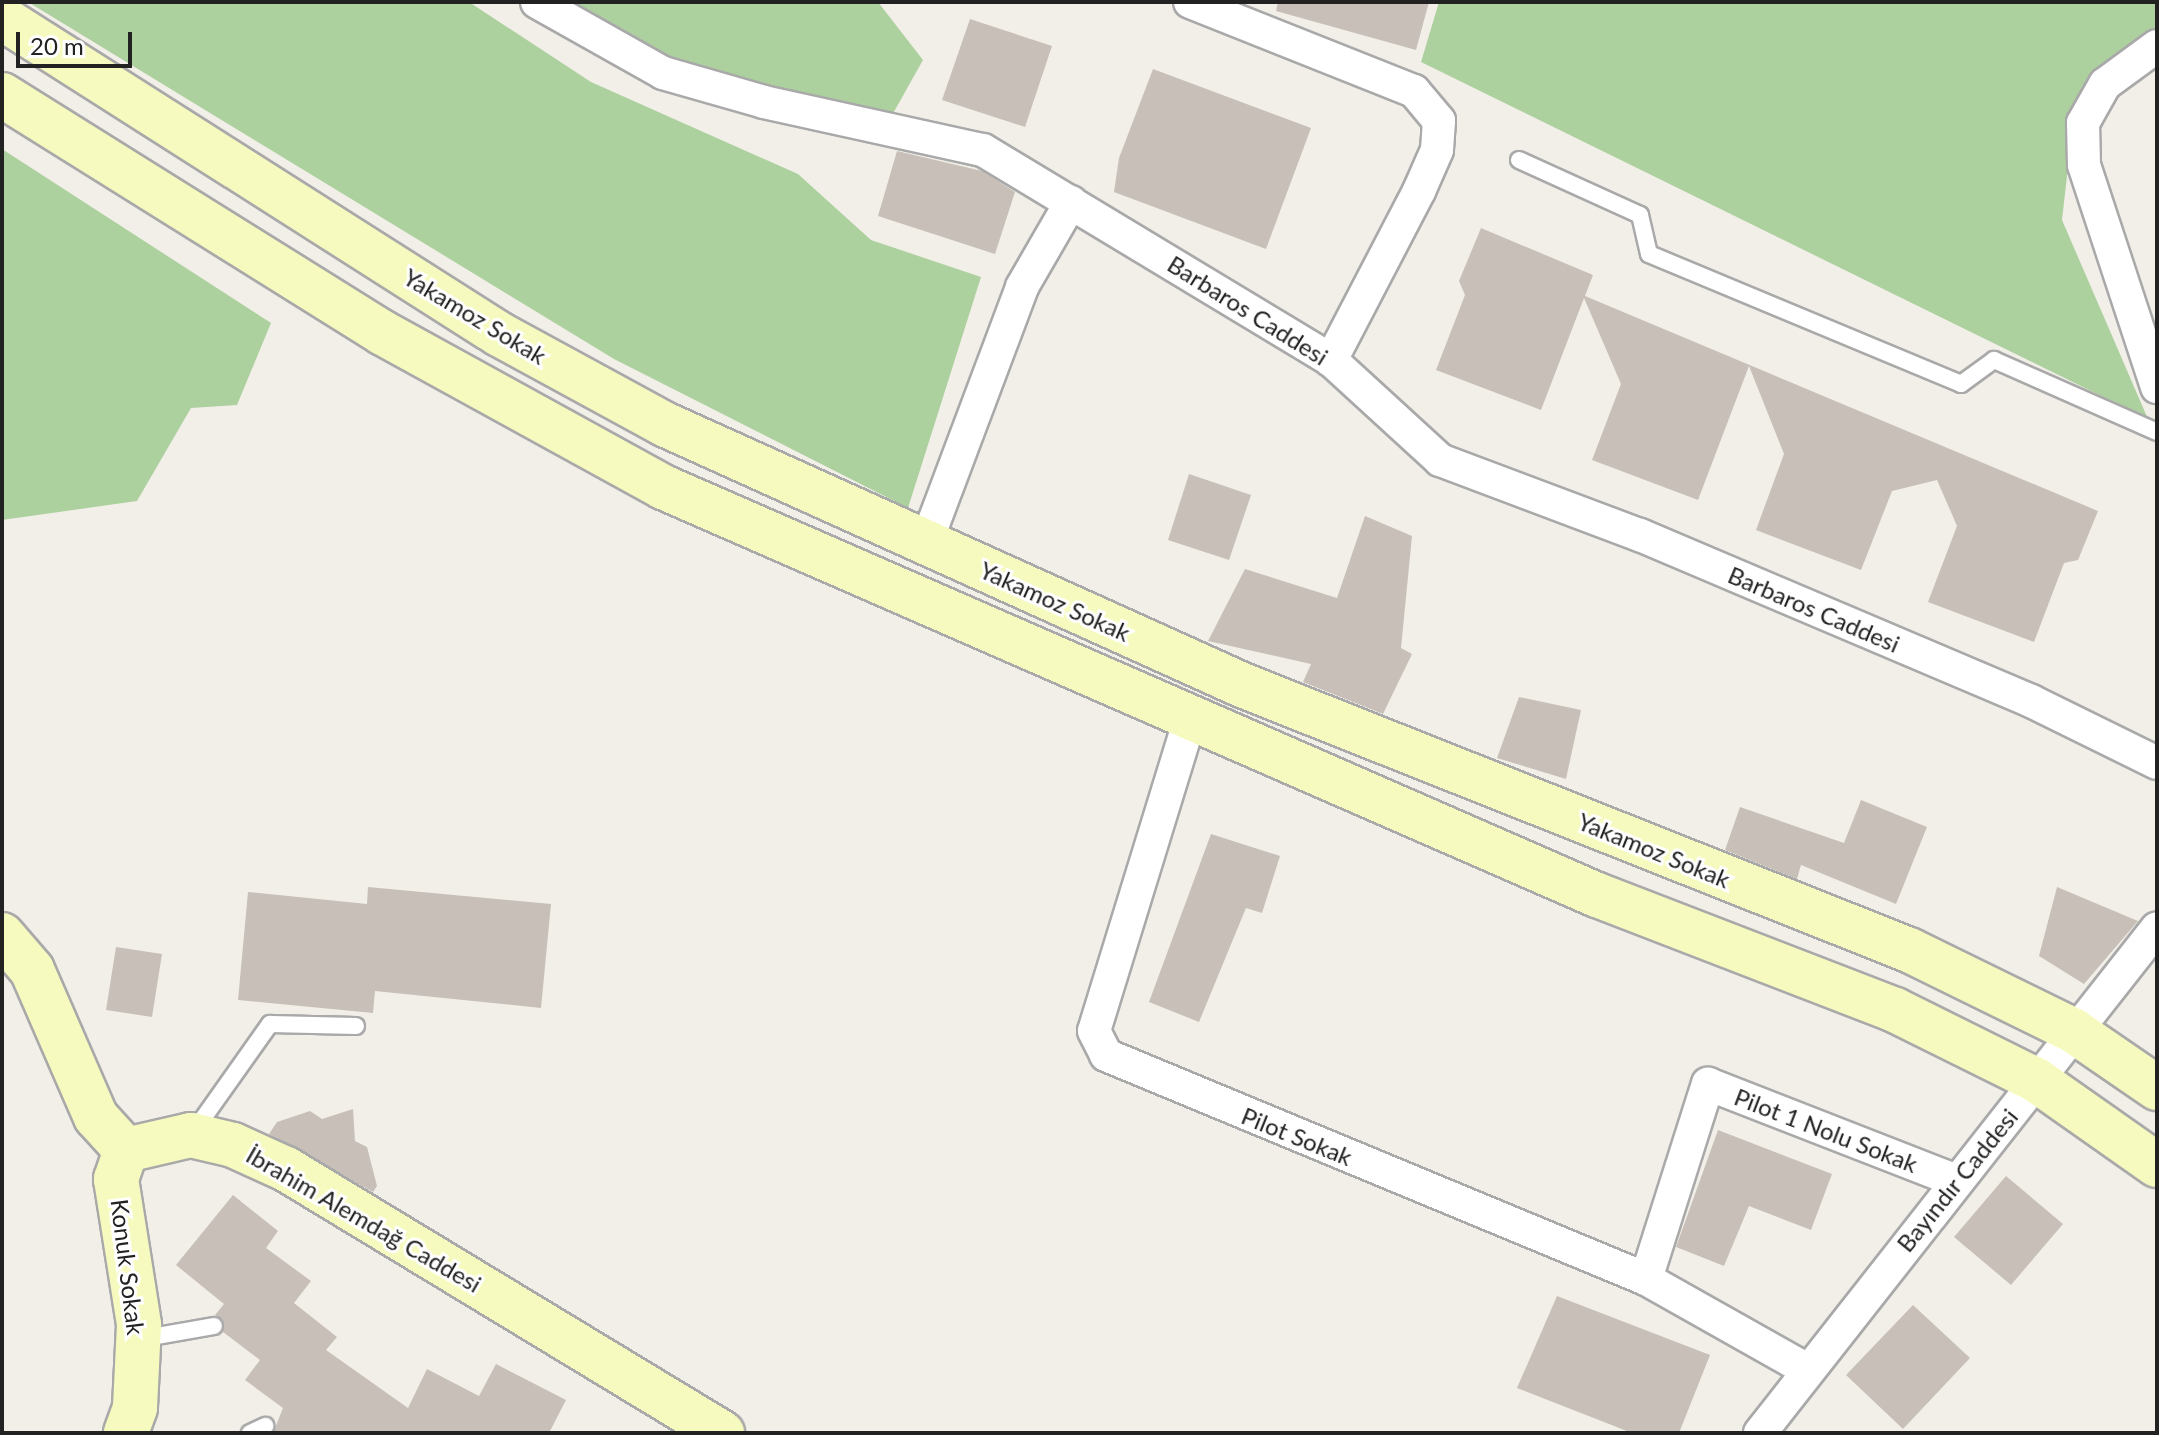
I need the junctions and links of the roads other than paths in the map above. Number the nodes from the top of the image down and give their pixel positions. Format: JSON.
{"nodes":[{"id":1,"x":537,"y":2,"type":"edge"},
{"id":2,"x":1190,"y":2,"type":"edge"},
{"id":3,"x":2,"y":18,"type":"edge"},
{"id":4,"x":2154,"y":55,"type":"edge"},
{"id":5,"x":2,"y":95,"type":"edge"},
{"id":6,"x":1519,"y":160,"type":"dead end"},
{"id":7,"x":1071,"y":202,"type":"junction"},
{"id":8,"x":1331,"y":360,"type":"junction"},
{"id":9,"x":2157,"y":387,"type":"edge"},
{"id":10,"x":2157,"y":432,"type":"edge"},
{"id":11,"x":926,"y":543,"type":"junction"},
{"id":12,"x":1190,"y":719,"type":"junction"},
{"id":13,"x":2157,"y":763,"type":"edge"},
{"id":14,"x":2157,"y":928,"type":"edge"},
{"id":15,"x":2,"y":935,"type":"edge"},
{"id":16,"x":356,"y":1026,"type":"dead end"},
{"id":17,"x":2074,"y":1031,"type":"junction"},
{"id":18,"x":2036,"y":1080,"type":"junction"},
{"id":19,"x":2157,"y":1088,"type":"edge"},
{"id":20,"x":191,"y":1135,"type":"junction"},
{"id":21,"x":126,"y":1150,"type":"junction"},
{"id":22,"x":2157,"y":1165,"type":"edge"},
{"id":23,"x":1957,"y":1181,"type":"junction"},
{"id":24,"x":1646,"y":1279,"type":"junction"},
{"id":25,"x":214,"y":1326,"type":"dead end"},
{"id":26,"x":139,"y":1339,"type":"junction"},
{"id":27,"x":1806,"y":1369,"type":"junction"},
{"id":28,"x":126,"y":1433,"type":"edge"},
{"id":29,"x":722,"y":1433,"type":"edge"},
{"id":30,"x":1760,"y":1433,"type":"edge"}],
"edges":[{"from":1,"to":7,"type":"street","name":"Barbaros Caddesi"},
{"from":2,"to":8,"type":"street"},
{"from":3,"to":11,"type":"main road","name":"Yakamoz Sokak"},
{"from":4,"to":9,"type":"street"},
{"from":5,"to":12,"type":"main road"},
{"from":6,"to":10,"type":"lane"},
{"from":7,"to":8,"type":"street","name":"Barbaros Caddesi"},
{"from":7,"to":11,"type":"street"},
{"from":8,"to":13,"type":"street","name":"Barbaros Caddesi"},
{"from":11,"to":17,"type":"main road","name":"Yakamoz Sokak"},
{"from":12,"to":18,"type":"main road"},
{"from":12,"to":24,"type":"street","name":"Pilot Sokak"},
{"from":14,"to":17,"type":"street","name":"Bayındır Caddesi"},
{"from":15,"to":21,"type":"main road"},
{"from":16,"to":20,"type":"lane"},
{"from":17,"to":18,"type":"street","name":"Bayındır Caddesi"},
{"from":17,"to":19,"type":"main road","name":"Yakamoz Sokak"},
{"from":18,"to":22,"type":"main road"},
{"from":18,"to":23,"type":"street","name":"Bayındır Caddesi"},
{"from":20,"to":21,"type":"main road","name":"İbrahim Alemdağ Caddesi"},
{"from":20,"to":29,"type":"main road","name":"İbrahim Alemdağ Caddesi"},
{"from":21,"to":26,"type":"main road","name":"Konuk Sokak"},
{"from":23,"to":24,"type":"street","name":"Pilot 1 Nolu Sokak"},
{"from":23,"to":27,"type":"street","name":"Bayındır Caddesi"},
{"from":24,"to":27,"type":"street","name":"Pilot Sokak"},
{"from":25,"to":26,"type":"lane"},
{"from":26,"to":28,"type":"main road","name":"Konuk Sokak"},
{"from":27,"to":30,"type":"street","name":"Bayındır Caddesi"}]}
